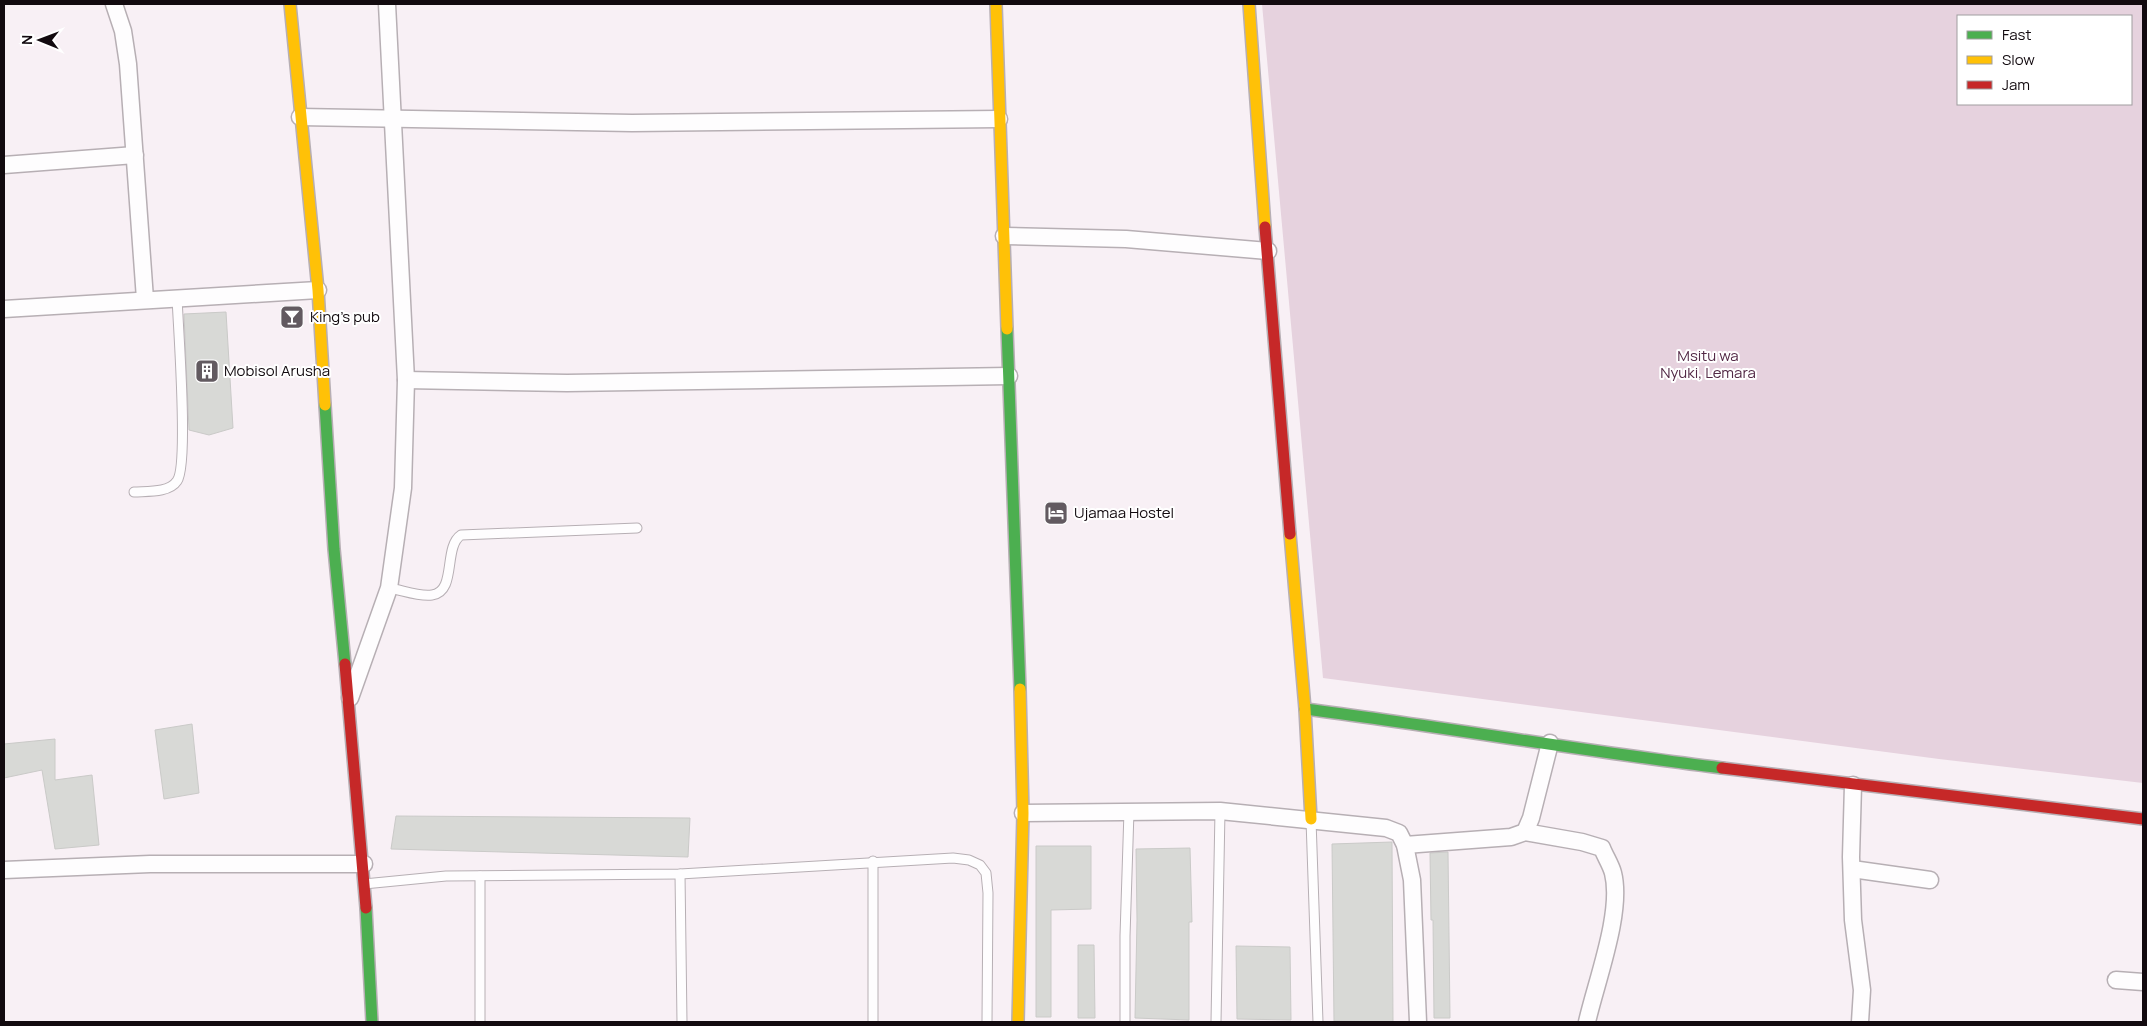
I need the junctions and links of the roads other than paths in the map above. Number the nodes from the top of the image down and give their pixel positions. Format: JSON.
{"nodes":[{"id":1,"x":114,"y":4,"type":"edge"},
{"id":2,"x":290,"y":4,"type":"edge"},
{"id":3,"x":387,"y":4,"type":"edge"},
{"id":4,"x":996,"y":4,"type":"edge"},
{"id":5,"x":1249,"y":4,"type":"edge"},
{"id":6,"x":300,"y":117,"type":"junction"},
{"id":7,"x":392,"y":119,"type":"junction"},
{"id":8,"x":999,"y":119,"type":"junction"},
{"id":9,"x":135,"y":155,"type":"junction"},
{"id":10,"x":4,"y":165,"type":"edge"},
{"id":11,"x":1004,"y":236,"type":"junction"},
{"id":12,"x":1268,"y":250,"type":"junction"},
{"id":13,"x":318,"y":290,"type":"junction"},
{"id":14,"x":177,"y":298,"type":"junction"},
{"id":15,"x":146,"y":299,"type":"junction"},
{"id":16,"x":4,"y":309,"type":"edge"},
{"id":17,"x":1010,"y":376,"type":"junction"},
{"id":18,"x":406,"y":380,"type":"junction"},
{"id":19,"x":134,"y":492,"type":"dead end"},
{"id":20,"x":637,"y":528,"type":"dead end"},
{"id":21,"x":389,"y":588,"type":"junction"},
{"id":22,"x":348,"y":704,"type":"junction"},
{"id":23,"x":1306,"y":709,"type":"junction"},
{"id":24,"x":1550,"y":743,"type":"junction"},
{"id":25,"x":1853,"y":785,"type":"junction"},
{"id":26,"x":1129,"y":811,"type":"junction"},
{"id":27,"x":1220,"y":811,"type":"junction"},
{"id":28,"x":1023,"y":813,"type":"junction"},
{"id":29,"x":2143,"y":818,"type":"edge"},
{"id":30,"x":1310,"y":819,"type":"junction"},
{"id":31,"x":1525,"y":832,"type":"junction"},
{"id":32,"x":1405,"y":845,"type":"junction"},
{"id":33,"x":873,"y":861,"type":"junction"},
{"id":34,"x":364,"y":864,"type":"junction"},
{"id":35,"x":1852,"y":869,"type":"junction"},
{"id":36,"x":4,"y":870,"type":"edge"},
{"id":37,"x":680,"y":874,"type":"junction"},
{"id":38,"x":480,"y":876,"type":"junction"},
{"id":39,"x":1930,"y":880,"type":"dead end"},
{"id":40,"x":364,"y":884,"type":"junction"},
{"id":41,"x":2116,"y":980,"type":"dead end"},
{"id":42,"x":2143,"y":982,"type":"edge"},
{"id":43,"x":372,"y":1022,"type":"edge"},
{"id":44,"x":480,"y":1022,"type":"edge"},
{"id":45,"x":682,"y":1022,"type":"edge"},
{"id":46,"x":873,"y":1022,"type":"edge"},
{"id":47,"x":987,"y":1022,"type":"edge"},
{"id":48,"x":1018,"y":1022,"type":"edge"},
{"id":49,"x":1125,"y":1022,"type":"edge"},
{"id":50,"x":1216,"y":1022,"type":"edge"},
{"id":51,"x":1318,"y":1022,"type":"edge"},
{"id":52,"x":1418,"y":1022,"type":"edge"},
{"id":53,"x":1587,"y":1022,"type":"edge"},
{"id":54,"x":1860,"y":1022,"type":"edge"}],
"edges":[{"from":1,"to":9,"type":"street"},
{"from":2,"to":6,"type":"street"},
{"from":3,"to":7,"type":"street"},
{"from":4,"to":8,"type":"street"},
{"from":5,"to":12,"type":"street"},
{"from":6,"to":7,"type":"street"},
{"from":6,"to":13,"type":"street"},
{"from":7,"to":8,"type":"street"},
{"from":7,"to":18,"type":"street"},
{"from":8,"to":11,"type":"street"},
{"from":9,"to":10,"type":"street"},
{"from":9,"to":15,"type":"street"},
{"from":11,"to":12,"type":"street"},
{"from":11,"to":17,"type":"street"},
{"from":12,"to":23,"type":"street"},
{"from":13,"to":14,"type":"street"},
{"from":13,"to":22,"type":"street"},
{"from":14,"to":15,"type":"street"},
{"from":14,"to":19,"type":"lane"},
{"from":15,"to":16,"type":"street"},
{"from":17,"to":18,"type":"street"},
{"from":17,"to":28,"type":"street"},
{"from":18,"to":21,"type":"street"},
{"from":20,"to":21,"type":"lane"},
{"from":21,"to":22,"type":"street"},
{"from":22,"to":34,"type":"street"},
{"from":23,"to":24,"type":"street"},
{"from":23,"to":30,"type":"street"},
{"from":24,"to":25,"type":"street"},
{"from":24,"to":31,"type":"street"},
{"from":25,"to":29,"type":"street"},
{"from":25,"to":35,"type":"street"},
{"from":26,"to":27,"type":"street"},
{"from":26,"to":28,"type":"street"},
{"from":26,"to":49,"type":"lane"},
{"from":27,"to":30,"type":"street"},
{"from":27,"to":50,"type":"lane"},
{"from":28,"to":48,"type":"street"},
{"from":30,"to":32,"type":"street"},
{"from":30,"to":51,"type":"lane"},
{"from":31,"to":32,"type":"street"},
{"from":31,"to":53,"type":"street"},
{"from":32,"to":52,"type":"street"},
{"from":33,"to":37,"type":"lane"},
{"from":33,"to":46,"type":"lane"},
{"from":33,"to":47,"type":"lane"},
{"from":34,"to":36,"type":"street"},
{"from":34,"to":40,"type":"street"},
{"from":35,"to":39,"type":"street"},
{"from":35,"to":54,"type":"street"},
{"from":37,"to":38,"type":"lane"},
{"from":37,"to":45,"type":"lane"},
{"from":38,"to":40,"type":"lane"},
{"from":38,"to":44,"type":"lane"},
{"from":40,"to":43,"type":"street"},
{"from":41,"to":42,"type":"street"}]}
